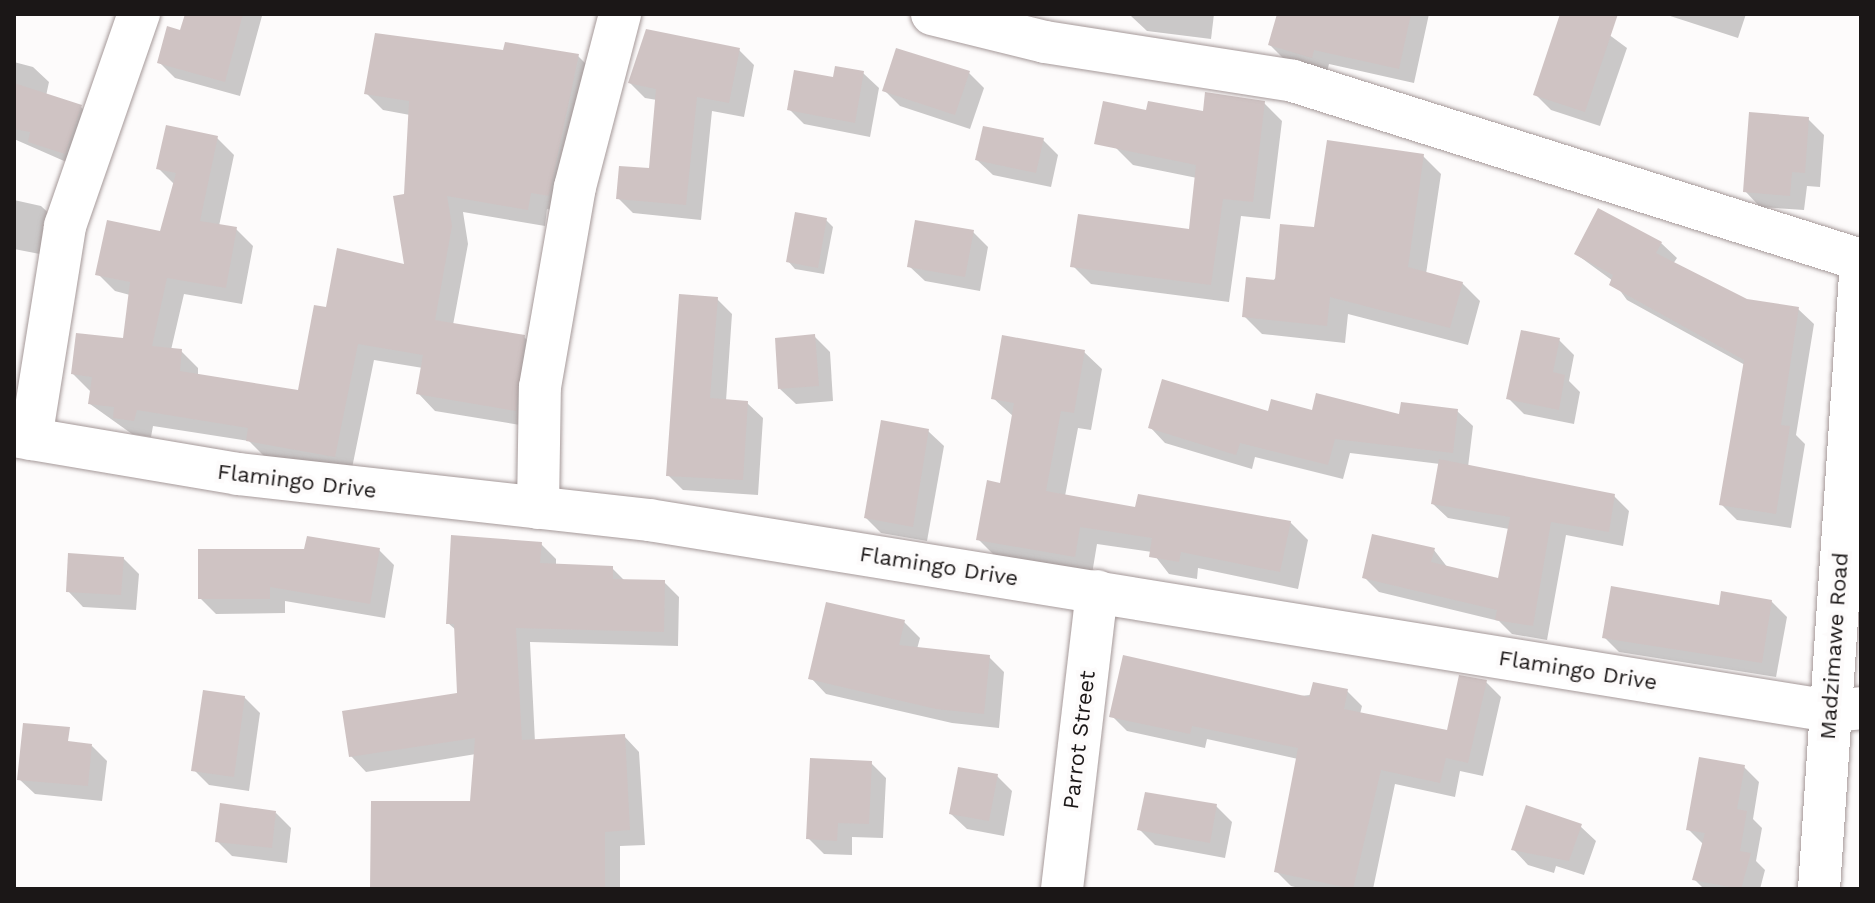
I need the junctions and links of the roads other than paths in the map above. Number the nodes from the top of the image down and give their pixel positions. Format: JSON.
{"nodes":[{"id":1,"x":139,"y":14,"type":"edge"},
{"id":2,"x":620,"y":14,"type":"edge"},
{"id":3,"x":932,"y":14,"type":"edge"},
{"id":4,"x":1861,"y":260,"type":"edge"},
{"id":5,"x":23,"y":438,"type":"edge"},
{"id":6,"x":538,"y":508,"type":"junction"},
{"id":7,"x":1097,"y":591,"type":"junction"},
{"id":8,"x":1845,"y":710,"type":"edge"},
{"id":9,"x":1062,"y":889,"type":"edge"},
{"id":10,"x":1819,"y":889,"type":"edge"}],
"edges":[{"from":1,"to":5,"type":"street"},
{"from":2,"to":6,"type":"street"},
{"from":3,"to":4,"type":"street"},
{"from":4,"to":8,"type":"street","name":"Madzimawe Road"},
{"from":5,"to":6,"type":"street","name":"Flamingo Drive"},
{"from":6,"to":7,"type":"street","name":"Flamingo Drive"},
{"from":7,"to":8,"type":"street","name":"Flamingo Drive"},
{"from":7,"to":9,"type":"street","name":"Parrot Street"},
{"from":8,"to":10,"type":"street","name":"Madzimawe Road"}]}
